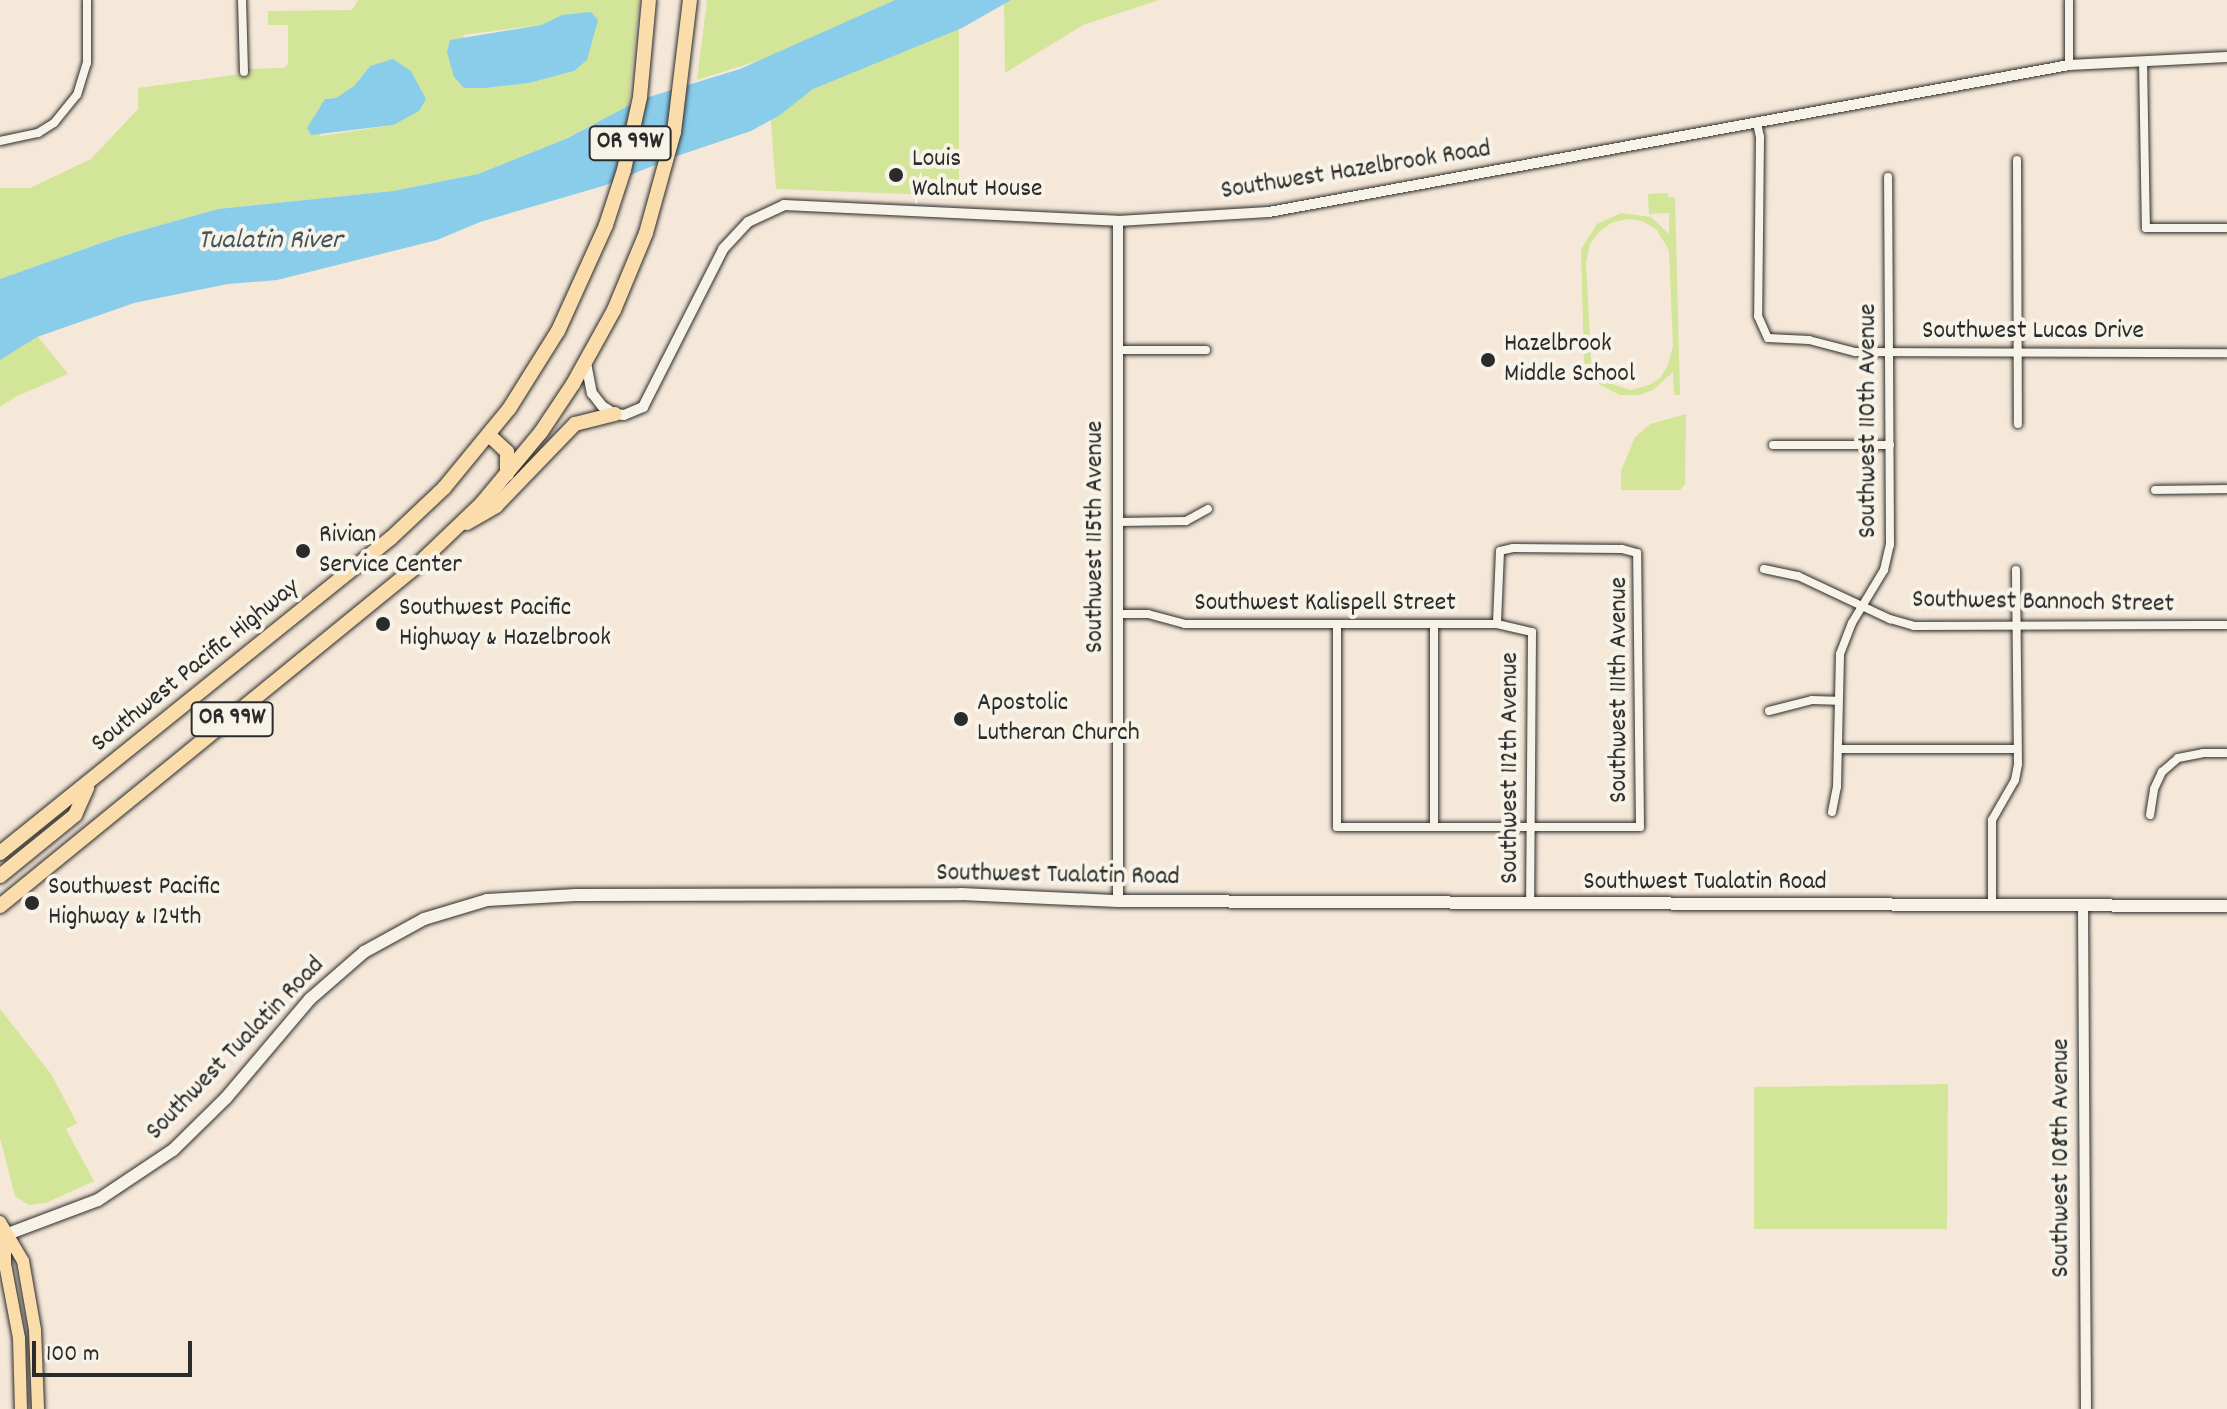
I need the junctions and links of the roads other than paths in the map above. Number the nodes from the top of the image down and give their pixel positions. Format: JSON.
{"nodes":[{"id":1,"x":87,"y":0,"type":"edge"},
{"id":2,"x":242,"y":0,"type":"edge"},
{"id":3,"x":649,"y":0,"type":"edge"},
{"id":4,"x":2069,"y":0,"type":"edge"},
{"id":5,"x":690,"y":6,"type":"edge"},
{"id":6,"x":2227,"y":57,"type":"edge"},
{"id":7,"x":2143,"y":61,"type":"junction"},
{"id":8,"x":2069,"y":65,"type":"junction"},
{"id":9,"x":244,"y":72,"type":"dead end"},
{"id":10,"x":1757,"y":123,"type":"junction"},
{"id":11,"x":0,"y":141,"type":"edge"},
{"id":12,"x":2017,"y":160,"type":"dead end"},
{"id":13,"x":1888,"y":177,"type":"dead end"},
{"id":14,"x":1118,"y":221,"type":"junction"},
{"id":15,"x":2227,"y":228,"type":"edge"},
{"id":16,"x":1118,"y":350,"type":"junction"},
{"id":17,"x":1206,"y":350,"type":"dead end"},
{"id":18,"x":1890,"y":351,"type":"junction"},
{"id":19,"x":2017,"y":353,"type":"junction"},
{"id":20,"x":2227,"y":353,"type":"edge"},
{"id":21,"x":586,"y":362,"type":"junction"},
{"id":22,"x":615,"y":414,"type":"junction"},
{"id":23,"x":2018,"y":424,"type":"dead end"},
{"id":24,"x":489,"y":435,"type":"junction"},
{"id":25,"x":1773,"y":445,"type":"dead end"},
{"id":26,"x":1890,"y":445,"type":"junction"},
{"id":27,"x":507,"y":475,"type":"junction"},
{"id":28,"x":2227,"y":489,"type":"edge"},
{"id":29,"x":2155,"y":490,"type":"dead end"},
{"id":30,"x":1208,"y":509,"type":"dead end"},
{"id":31,"x":1118,"y":522,"type":"junction"},
{"id":32,"x":460,"y":526,"type":"junction"},
{"id":33,"x":1764,"y":569,"type":"dead end"},
{"id":34,"x":2016,"y":570,"type":"dead end"},
{"id":35,"x":1863,"y":605,"type":"junction"},
{"id":36,"x":1118,"y":614,"type":"junction"},
{"id":37,"x":1497,"y":624,"type":"junction"},
{"id":38,"x":1337,"y":625,"type":"junction"},
{"id":39,"x":2227,"y":625,"type":"edge"},
{"id":40,"x":1434,"y":626,"type":"junction"},
{"id":41,"x":2017,"y":626,"type":"junction"},
{"id":42,"x":1532,"y":632,"type":"joint"},
{"id":43,"x":1837,"y":701,"type":"junction"},
{"id":44,"x":1769,"y":711,"type":"dead end"},
{"id":45,"x":1838,"y":749,"type":"junction"},
{"id":46,"x":2017,"y":749,"type":"junction"},
{"id":47,"x":2227,"y":753,"type":"edge"},
{"id":48,"x":89,"y":784,"type":"junction"},
{"id":49,"x":1832,"y":812,"type":"dead end"},
{"id":50,"x":2150,"y":815,"type":"dead end"},
{"id":51,"x":1434,"y":826,"type":"junction"},
{"id":52,"x":1531,"y":827,"type":"junction"},
{"id":53,"x":0,"y":853,"type":"edge"},
{"id":54,"x":0,"y":876,"type":"edge"},
{"id":55,"x":1118,"y":901,"type":"junction"},
{"id":56,"x":1530,"y":904,"type":"junction"},
{"id":57,"x":0,"y":906,"type":"edge"},
{"id":58,"x":1992,"y":906,"type":"junction"},
{"id":59,"x":2227,"y":906,"type":"edge"},
{"id":60,"x":2083,"y":907,"type":"junction"},
{"id":61,"x":0,"y":1222,"type":"edge"},
{"id":62,"x":5,"y":1235,"type":"junction"},
{"id":63,"x":21,"y":1409,"type":"edge"},
{"id":64,"x":38,"y":1409,"type":"edge"},
{"id":65,"x":2086,"y":1409,"type":"edge"}],
"edges":[{"from":1,"to":11,"type":"street"},
{"from":2,"to":9,"type":"street"},
{"from":3,"to":24,"type":"highway","name":"Southwest Pacific Highway","number":"OR 99W"},
{"from":4,"to":8,"type":"street"},
{"from":5,"to":21,"type":"highway","number":"OR 99W"},
{"from":6,"to":7,"type":"street","name":"Southwest Hazelbrook Road"},
{"from":7,"to":8,"type":"street","name":"Southwest Hazelbrook Road"},
{"from":7,"to":15,"type":"street"},
{"from":8,"to":10,"type":"street","name":"Southwest Hazelbrook Road"},
{"from":10,"to":14,"type":"street","name":"Southwest Hazelbrook Road"},
{"from":10,"to":18,"type":"street","name":"Southwest Lucas Drive"},
{"from":12,"to":19,"type":"street"},
{"from":13,"to":18,"type":"street","name":"Southwest 110th Avenue"},
{"from":14,"to":16,"type":"street","name":"Southwest 115th Avenue"},
{"from":14,"to":22,"type":"street","name":"Southwest Hazelbrook Road"},
{"from":16,"to":17,"type":"street"},
{"from":16,"to":31,"type":"street","name":"Southwest 115th Avenue"},
{"from":18,"to":19,"type":"street","name":"Southwest Lucas Drive"},
{"from":18,"to":26,"type":"street","name":"Southwest 110th Avenue"},
{"from":19,"to":20,"type":"street","name":"Southwest Lucas Drive"},
{"from":19,"to":23,"type":"street"},
{"from":21,"to":22,"type":"street"},
{"from":21,"to":27,"type":"highway","number":"OR 99W"},
{"from":22,"to":32,"type":"highway"},
{"from":24,"to":27,"type":"highway"},
{"from":24,"to":48,"type":"highway","name":"Southwest Pacific Highway","number":"OR 99W"},
{"from":25,"to":26,"type":"street"},
{"from":26,"to":35,"type":"street","name":"Southwest 110th Avenue"},
{"from":27,"to":32,"type":"highway","number":"OR 99W"},
{"from":28,"to":29,"type":"street"},
{"from":30,"to":31,"type":"street"},
{"from":31,"to":36,"type":"street","name":"Southwest 115th Avenue"},
{"from":32,"to":57,"type":"highway","number":"OR 99W"},
{"from":33,"to":35,"type":"street","name":"Southwest Bannoch Street"},
{"from":34,"to":41,"type":"street"},
{"from":35,"to":41,"type":"street","name":"Southwest Bannoch Street"},
{"from":35,"to":43,"type":"street","name":"Southwest 110th Avenue"},
{"from":36,"to":38,"type":"street","name":"Southwest Kalispell Street"},
{"from":36,"to":55,"type":"street","name":"Southwest 115th Avenue"},
{"from":37,"to":40,"type":"street","name":"Southwest Kalispell Street"},
{"from":37,"to":42,"type":"street","name":"Southwest Kalispell Street"},
{"from":37,"to":52,"type":"street","name":"Southwest 111th Avenue"},
{"from":38,"to":40,"type":"street","name":"Southwest Kalispell Street"},
{"from":38,"to":51,"type":"street"},
{"from":39,"to":41,"type":"street","name":"Southwest Bannoch Street"},
{"from":40,"to":51,"type":"street"},
{"from":41,"to":46,"type":"street"},
{"from":42,"to":52,"type":"street","name":"Southwest 112th Avenue"},
{"from":43,"to":44,"type":"street"},
{"from":43,"to":45,"type":"street","name":"Southwest 110th Avenue"},
{"from":45,"to":46,"type":"street"},
{"from":45,"to":49,"type":"street","name":"Southwest 110th Avenue"},
{"from":46,"to":58,"type":"street"},
{"from":47,"to":50,"type":"street"},
{"from":48,"to":53,"type":"highway","name":"Southwest Pacific Highway","number":"OR 99W"},
{"from":48,"to":54,"type":"highway"},
{"from":51,"to":52,"type":"street"},
{"from":52,"to":56,"type":"street","name":"Southwest 112th Avenue"},
{"from":55,"to":56,"type":"main road","name":"Southwest Tualatin Road"},
{"from":55,"to":62,"type":"main road","name":"Southwest Tualatin Road"},
{"from":56,"to":58,"type":"main road","name":"Southwest Tualatin Road"},
{"from":58,"to":60,"type":"main road","name":"Southwest Tualatin Road"},
{"from":59,"to":60,"type":"main road","name":"Southwest Tualatin Road"},
{"from":60,"to":65,"type":"street","name":"Southwest 108th Avenue"},
{"from":61,"to":62,"type":"main road"},
{"from":62,"to":63,"type":"main road"},
{"from":62,"to":64,"type":"main road"}]}
